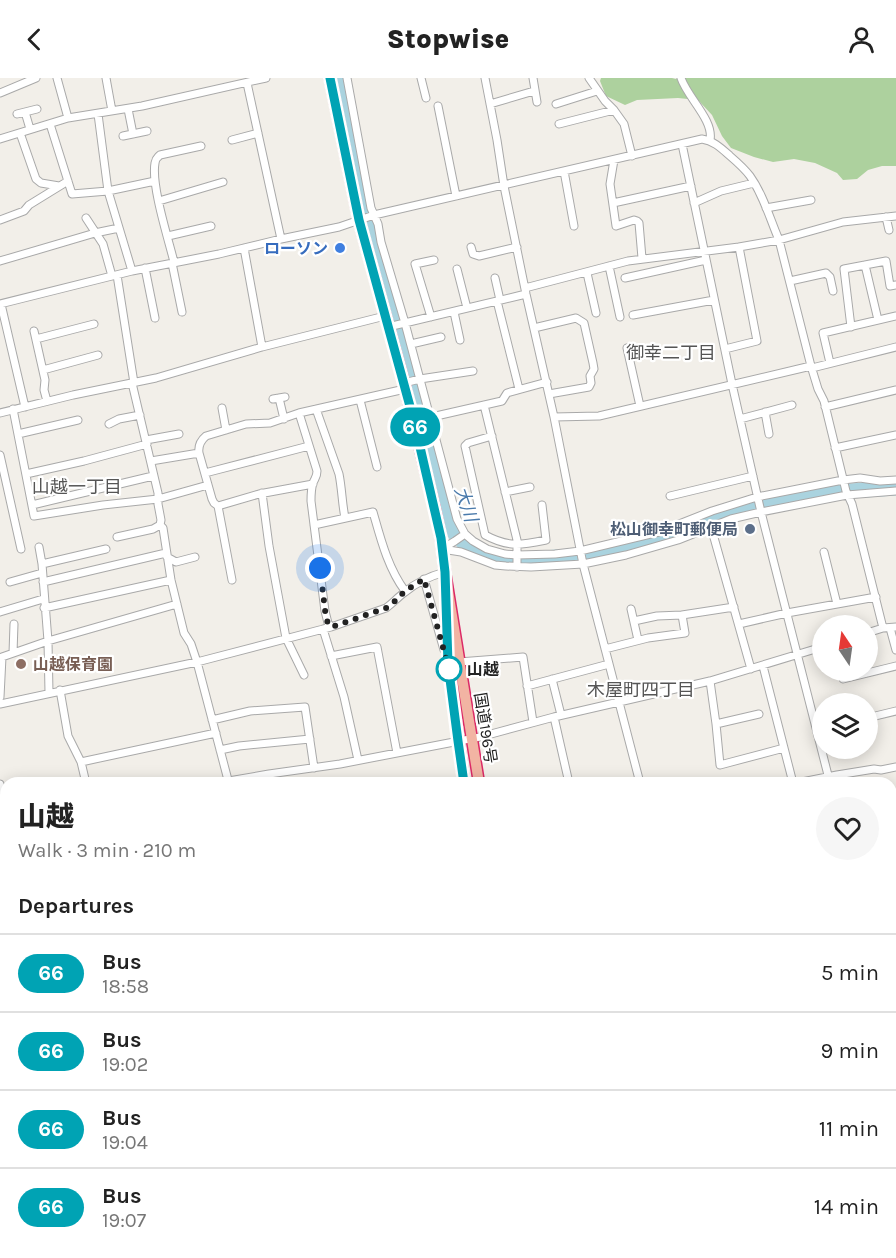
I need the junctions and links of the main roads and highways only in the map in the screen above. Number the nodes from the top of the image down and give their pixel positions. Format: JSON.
{"nodes":[{"id":1,"x":330,"y":78,"type":"edge"},
{"id":2,"x":454,"y":663,"type":"junction"},
{"id":3,"x":463,"y":777,"type":"edge"},
{"id":4,"x":478,"y":777,"type":"edge"}],
"edges":[{"from":1,"to":2,"type":"highway","name":"国道196号"},
{"from":2,"to":3,"type":"highway","name":"国道196号"},
{"from":2,"to":4,"type":"highway","name":"国道196号"}]}
